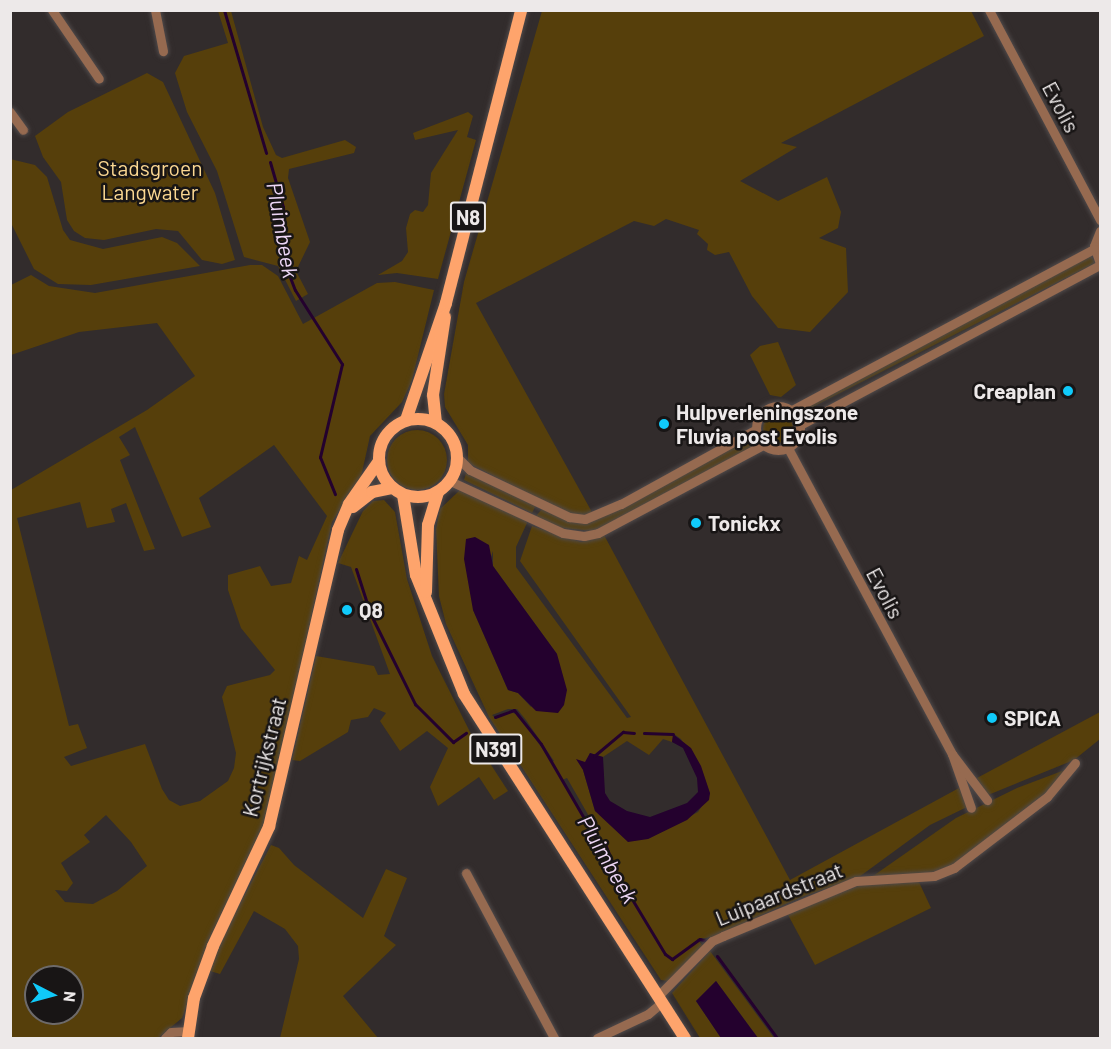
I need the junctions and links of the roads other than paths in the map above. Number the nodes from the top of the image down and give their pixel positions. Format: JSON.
{"nodes":[{"id":1,"x":52,"y":10,"type":"edge"},
{"id":2,"x":155,"y":10,"type":"edge"},
{"id":3,"x":521,"y":10,"type":"edge"},
{"id":4,"x":989,"y":10,"type":"edge"},
{"id":5,"x":163,"y":51,"type":"dead end"},
{"id":6,"x":99,"y":79,"type":"dead end"},
{"id":7,"x":10,"y":112,"type":"edge"},
{"id":8,"x":23,"y":130,"type":"dead end"},
{"id":9,"x":1101,"y":220,"type":"edge"},
{"id":10,"x":1101,"y":231,"type":"edge"},
{"id":11,"x":1094,"y":249,"type":"junction"},
{"id":12,"x":1101,"y":264,"type":"edge"},
{"id":13,"x":446,"y":303,"type":"junction"},
{"id":14,"x":792,"y":410,"type":"junction"},
{"id":15,"x":406,"y":420,"type":"junction"},
{"id":16,"x":436,"y":423,"type":"junction"},
{"id":17,"x":800,"y":425,"type":"junction"},
{"id":18,"x":755,"y":430,"type":"junction"},
{"id":19,"x":763,"y":445,"type":"junction"},
{"id":20,"x":788,"y":448,"type":"junction"},
{"id":21,"x":458,"y":458,"type":"junction"},
{"id":22,"x":378,"y":461,"type":"junction"},
{"id":23,"x":450,"y":481,"type":"junction"},
{"id":24,"x":392,"y":488,"type":"junction"},
{"id":25,"x":438,"y":492,"type":"junction"},
{"id":26,"x":403,"y":495,"type":"junction"},
{"id":27,"x":342,"y":519,"type":"junction"},
{"id":28,"x":426,"y":592,"type":"junction"},
{"id":29,"x":952,"y":754,"type":"junction"},
{"id":30,"x":1075,"y":763,"type":"dead end"},
{"id":31,"x":987,"y":800,"type":"dead end"},
{"id":32,"x":971,"y":808,"type":"dead end"},
{"id":33,"x":466,"y":873,"type":"dead end"},
{"id":34,"x":659,"y":1000,"type":"junction"},
{"id":35,"x":188,"y":1034,"type":"edge"},
{"id":36,"x":165,"y":1038,"type":"edge"},
{"id":37,"x":554,"y":1038,"type":"edge"},
{"id":38,"x":597,"y":1038,"type":"edge"},
{"id":39,"x":685,"y":1038,"type":"edge"}],
"edges":[{"from":1,"to":6,"type":"street"},
{"from":2,"to":5,"type":"street"},
{"from":3,"to":13,"type":"main road","number":"N8"},
{"from":4,"to":9,"type":"street","name":"Evolis"},
{"from":7,"to":8,"type":"street"},
{"from":10,"to":11,"type":"street"},
{"from":11,"to":12,"type":"street"},
{"from":11,"to":14,"type":"street"},
{"from":12,"to":17,"type":"street"},
{"from":13,"to":15,"type":"main road","number":"N8"},
{"from":13,"to":16,"type":"main road","number":"N8"},
{"from":14,"to":17,"type":"street"},
{"from":14,"to":18,"type":"street"},
{"from":15,"to":16,"type":"main road"},
{"from":15,"to":22,"type":"main road"},
{"from":16,"to":21,"type":"main road"},
{"from":17,"to":20,"type":"street"},
{"from":18,"to":19,"type":"street"},
{"from":18,"to":21,"type":"street"},
{"from":19,"to":20,"type":"street"},
{"from":19,"to":23,"type":"street"},
{"from":20,"to":29,"type":"street","name":"Evolis"},
{"from":21,"to":23,"type":"main road"},
{"from":22,"to":24,"type":"main road"},
{"from":22,"to":27,"type":"main road","name":"Kortrijkstraat"},
{"from":23,"to":25,"type":"main road"},
{"from":24,"to":26,"type":"main road"},
{"from":24,"to":27,"type":"main road","name":"Kortrijkstraat"},
{"from":25,"to":26,"type":"main road"},
{"from":25,"to":28,"type":"main road","number":"N391"},
{"from":26,"to":28,"type":"main road","number":"N391"},
{"from":27,"to":35,"type":"main road","name":"Kortrijkstraat"},
{"from":28,"to":34,"type":"main road","number":"N391"},
{"from":29,"to":31,"type":"street","name":"Evolis"},
{"from":29,"to":32,"type":"street","name":"Evolis"},
{"from":30,"to":34,"type":"street","name":"Luipaardstraat"},
{"from":33,"to":37,"type":"street"},
{"from":34,"to":38,"type":"street","name":"Luipaardstraat"},
{"from":34,"to":39,"type":"main road","number":"N391"},
{"from":35,"to":36,"type":"street","name":"Kortrijkstraat"}]}
